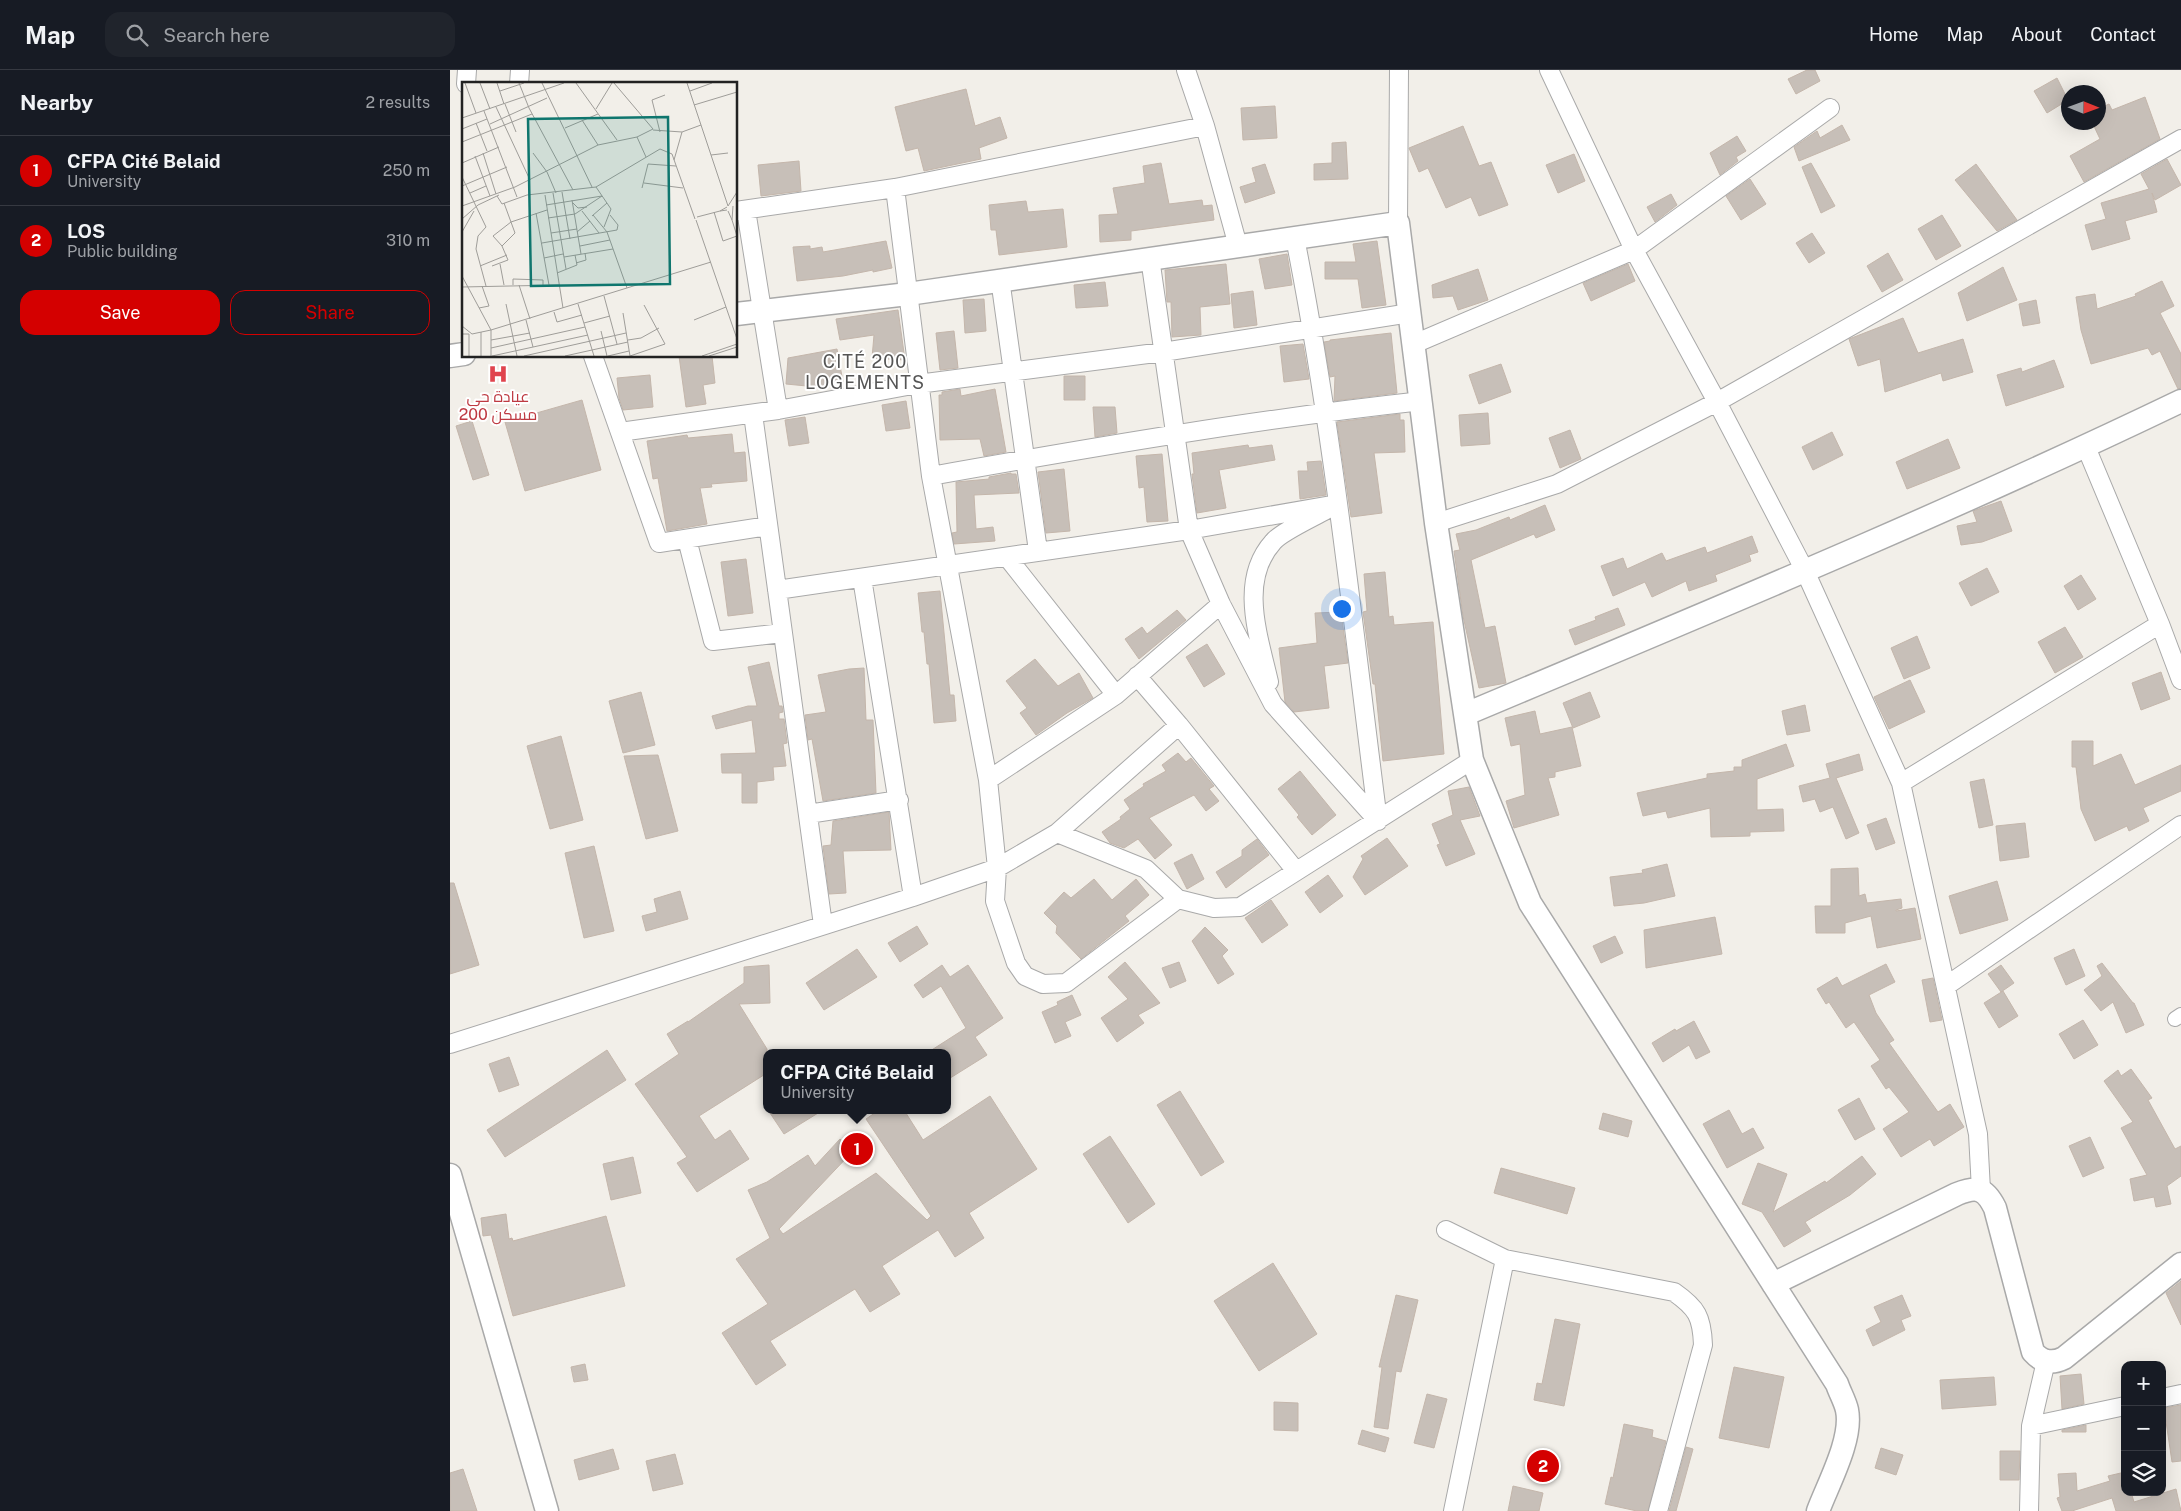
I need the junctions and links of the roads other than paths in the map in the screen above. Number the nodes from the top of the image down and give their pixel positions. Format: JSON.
{"nodes":[{"id":1,"x":1186,"y":70,"type":"edge"},
{"id":2,"x":1399,"y":70,"type":"edge"},
{"id":3,"x":1553,"y":71,"type":"edge"},
{"id":4,"x":1830,"y":108,"type":"dead end"},
{"id":5,"x":1206,"y":126,"type":"junction"},
{"id":6,"x":2181,"y":138,"type":"edge"},
{"id":7,"x":896,"y":188,"type":"junction"},
{"id":8,"x":741,"y":210,"type":"edge"},
{"id":9,"x":1398,"y":223,"type":"junction"},
{"id":10,"x":1295,"y":238,"type":"junction"},
{"id":11,"x":1238,"y":246,"type":"junction"},
{"id":12,"x":1634,"y":250,"type":"junction"},
{"id":13,"x":1150,"y":258,"type":"junction"},
{"id":14,"x":1000,"y":279,"type":"junction"},
{"id":15,"x":908,"y":294,"type":"junction"},
{"id":16,"x":762,"y":309,"type":"junction"},
{"id":17,"x":1410,"y":312,"type":"junction"},
{"id":18,"x":738,"y":314,"type":"edge"},
{"id":19,"x":1313,"y":329,"type":"junction"},
{"id":20,"x":1414,"y":344,"type":"junction"},
{"id":21,"x":1163,"y":352,"type":"junction"},
{"id":22,"x":594,"y":358,"type":"edge"},
{"id":23,"x":1012,"y":370,"type":"junction"},
{"id":24,"x":918,"y":384,"type":"junction"},
{"id":25,"x":1422,"y":401,"type":"junction"},
{"id":26,"x":2181,"y":401,"type":"edge"},
{"id":27,"x":1716,"y":402,"type":"junction"},
{"id":28,"x":778,"y":410,"type":"junction"},
{"id":29,"x":1326,"y":412,"type":"junction"},
{"id":30,"x":752,"y":414,"type":"junction"},
{"id":31,"x":620,"y":432,"type":"junction"},
{"id":32,"x":1174,"y":434,"type":"junction"},
{"id":33,"x":2086,"y":446,"type":"junction"},
{"id":34,"x":1024,"y":460,"type":"junction"},
{"id":35,"x":930,"y":476,"type":"junction"},
{"id":36,"x":1337,"y":504,"type":"junction"},
{"id":37,"x":1436,"y":523,"type":"junction"},
{"id":38,"x":768,"y":526,"type":"junction"},
{"id":39,"x":1189,"y":530,"type":"junction"},
{"id":40,"x":686,"y":539,"type":"junction"},
{"id":41,"x":1038,"y":551,"type":"junction"},
{"id":42,"x":1006,"y":557,"type":"junction"},
{"id":43,"x":948,"y":566,"type":"junction"},
{"id":44,"x":1805,"y":571,"type":"junction"},
{"id":45,"x":862,"y":578,"type":"junction"},
{"id":46,"x":777,"y":590,"type":"junction"},
{"id":47,"x":1221,"y":604,"type":"junction"},
{"id":48,"x":2160,"y":624,"type":"junction"},
{"id":49,"x":782,"y":633,"type":"junction"},
{"id":50,"x":1137,"y":676,"type":"junction"},
{"id":51,"x":2181,"y":680,"type":"edge"},
{"id":52,"x":1116,"y":695,"type":"junction"},
{"id":53,"x":1273,"y":704,"type":"junction"},
{"id":54,"x":1466,"y":714,"type":"junction"},
{"id":55,"x":1179,"y":725,"type":"junction"},
{"id":56,"x":1472,"y":760,"type":"junction"},
{"id":57,"x":988,"y":780,"type":"junction"},
{"id":58,"x":1901,"y":783,"type":"junction"},
{"id":59,"x":899,"y":800,"type":"junction"},
{"id":60,"x":808,"y":814,"type":"junction"},
{"id":61,"x":1378,"y":821,"type":"junction"},
{"id":62,"x":2181,"y":825,"type":"edge"},
{"id":63,"x":1057,"y":833,"type":"junction"},
{"id":64,"x":997,"y":868,"type":"junction"},
{"id":65,"x":1296,"y":871,"type":"junction"},
{"id":66,"x":913,"y":897,"type":"junction"},
{"id":67,"x":1178,"y":899,"type":"junction"},
{"id":68,"x":823,"y":925,"type":"junction"},
{"id":69,"x":1946,"y":986,"type":"junction"},
{"id":70,"x":450,"y":1044,"type":"edge"},
{"id":71,"x":450,"y":1175,"type":"edge"},
{"id":72,"x":1981,"y":1190,"type":"junction"},
{"id":73,"x":1446,"y":1230,"type":"dead end"},
{"id":74,"x":1505,"y":1259,"type":"junction"},
{"id":75,"x":2181,"y":1264,"type":"edge"},
{"id":76,"x":1773,"y":1284,"type":"junction"},
{"id":77,"x":2046,"y":1361,"type":"junction"},
{"id":78,"x":2181,"y":1394,"type":"edge"},
{"id":79,"x":2166,"y":1397,"type":"edge"},
{"id":80,"x":2121,"y":1407,"type":"edge"},
{"id":81,"x":2031,"y":1426,"type":"junction"},
{"id":82,"x":547,"y":1511,"type":"edge"},
{"id":83,"x":1453,"y":1511,"type":"edge"},
{"id":84,"x":1658,"y":1511,"type":"edge"},
{"id":85,"x":1818,"y":1511,"type":"edge"},
{"id":86,"x":2029,"y":1511,"type":"edge"}],
"edges":[{"from":1,"to":5,"type":"street"},
{"from":2,"to":9,"type":"street"},
{"from":3,"to":12,"type":"street"},
{"from":4,"to":12,"type":"street"},
{"from":5,"to":7,"type":"street"},
{"from":5,"to":11,"type":"street"},
{"from":6,"to":27,"type":"street"},
{"from":7,"to":8,"type":"street"},
{"from":7,"to":15,"type":"street"},
{"from":8,"to":16,"type":"street"},
{"from":9,"to":10,"type":"street"},
{"from":9,"to":17,"type":"street"},
{"from":10,"to":11,"type":"street"},
{"from":10,"to":19,"type":"street"},
{"from":11,"to":13,"type":"street"},
{"from":12,"to":20,"type":"street"},
{"from":12,"to":27,"type":"street"},
{"from":13,"to":14,"type":"street"},
{"from":13,"to":21,"type":"street"},
{"from":14,"to":15,"type":"street"},
{"from":14,"to":23,"type":"street"},
{"from":15,"to":16,"type":"street"},
{"from":15,"to":24,"type":"street"},
{"from":16,"to":18,"type":"street"},
{"from":16,"to":28,"type":"street"},
{"from":17,"to":19,"type":"street"},
{"from":17,"to":20,"type":"street"},
{"from":19,"to":21,"type":"street"},
{"from":19,"to":29,"type":"street"},
{"from":20,"to":25,"type":"street"},
{"from":21,"to":23,"type":"street"},
{"from":21,"to":32,"type":"street"},
{"from":22,"to":31,"type":"street"},
{"from":23,"to":24,"type":"street"},
{"from":23,"to":34,"type":"street"},
{"from":24,"to":28,"type":"street"},
{"from":24,"to":35,"type":"street"},
{"from":25,"to":29,"type":"street"},
{"from":25,"to":37,"type":"street"},
{"from":26,"to":33,"type":"street"},
{"from":27,"to":37,"type":"street"},
{"from":27,"to":44,"type":"street"},
{"from":28,"to":30,"type":"street"},
{"from":29,"to":32,"type":"street"},
{"from":29,"to":36,"type":"street"},
{"from":30,"to":31,"type":"street"},
{"from":30,"to":38,"type":"street"},
{"from":31,"to":40,"type":"street"},
{"from":32,"to":34,"type":"street"},
{"from":32,"to":39,"type":"street"},
{"from":33,"to":44,"type":"street"},
{"from":33,"to":48,"type":"street"},
{"from":34,"to":35,"type":"street"},
{"from":34,"to":41,"type":"street"},
{"from":35,"to":43,"type":"street"},
{"from":36,"to":39,"type":"street"},
{"from":36,"to":53,"type":"street"},
{"from":36,"to":61,"type":"street"},
{"from":37,"to":54,"type":"street"},
{"from":38,"to":40,"type":"street"},
{"from":38,"to":46,"type":"street"},
{"from":39,"to":41,"type":"street"},
{"from":39,"to":47,"type":"street"},
{"from":40,"to":49,"type":"street"},
{"from":41,"to":42,"type":"street"},
{"from":42,"to":43,"type":"street"},
{"from":42,"to":52,"type":"street"},
{"from":43,"to":45,"type":"street"},
{"from":43,"to":57,"type":"street"},
{"from":44,"to":54,"type":"street"},
{"from":44,"to":58,"type":"street"},
{"from":45,"to":46,"type":"street"},
{"from":45,"to":59,"type":"street"},
{"from":46,"to":49,"type":"street"},
{"from":47,"to":50,"type":"street"},
{"from":47,"to":53,"type":"street"},
{"from":48,"to":51,"type":"street"},
{"from":48,"to":58,"type":"street"},
{"from":49,"to":60,"type":"street"},
{"from":50,"to":52,"type":"street"},
{"from":50,"to":55,"type":"street"},
{"from":52,"to":57,"type":"street"},
{"from":53,"to":61,"type":"street"},
{"from":54,"to":56,"type":"street"},
{"from":55,"to":63,"type":"street"},
{"from":55,"to":65,"type":"street"},
{"from":56,"to":61,"type":"street"},
{"from":56,"to":76,"type":"street"},
{"from":57,"to":64,"type":"street"},
{"from":58,"to":69,"type":"street"},
{"from":59,"to":60,"type":"street"},
{"from":59,"to":66,"type":"street"},
{"from":60,"to":68,"type":"street"},
{"from":61,"to":65,"type":"street"},
{"from":62,"to":69,"type":"street"},
{"from":63,"to":64,"type":"street"},
{"from":63,"to":67,"type":"street"},
{"from":64,"to":66,"type":"street"},
{"from":64,"to":67,"type":"street"},
{"from":65,"to":67,"type":"street"},
{"from":66,"to":68,"type":"street"},
{"from":68,"to":70,"type":"street"},
{"from":69,"to":72,"type":"street"},
{"from":71,"to":82,"type":"street"},
{"from":72,"to":76,"type":"street"},
{"from":72,"to":77,"type":"street"},
{"from":73,"to":74,"type":"street"},
{"from":74,"to":83,"type":"street"},
{"from":74,"to":84,"type":"street"},
{"from":75,"to":77,"type":"street"},
{"from":76,"to":85,"type":"street"},
{"from":77,"to":81,"type":"street"},
{"from":78,"to":79,"type":"street"},
{"from":80,"to":81,"type":"street"},
{"from":81,"to":86,"type":"street"}]}
